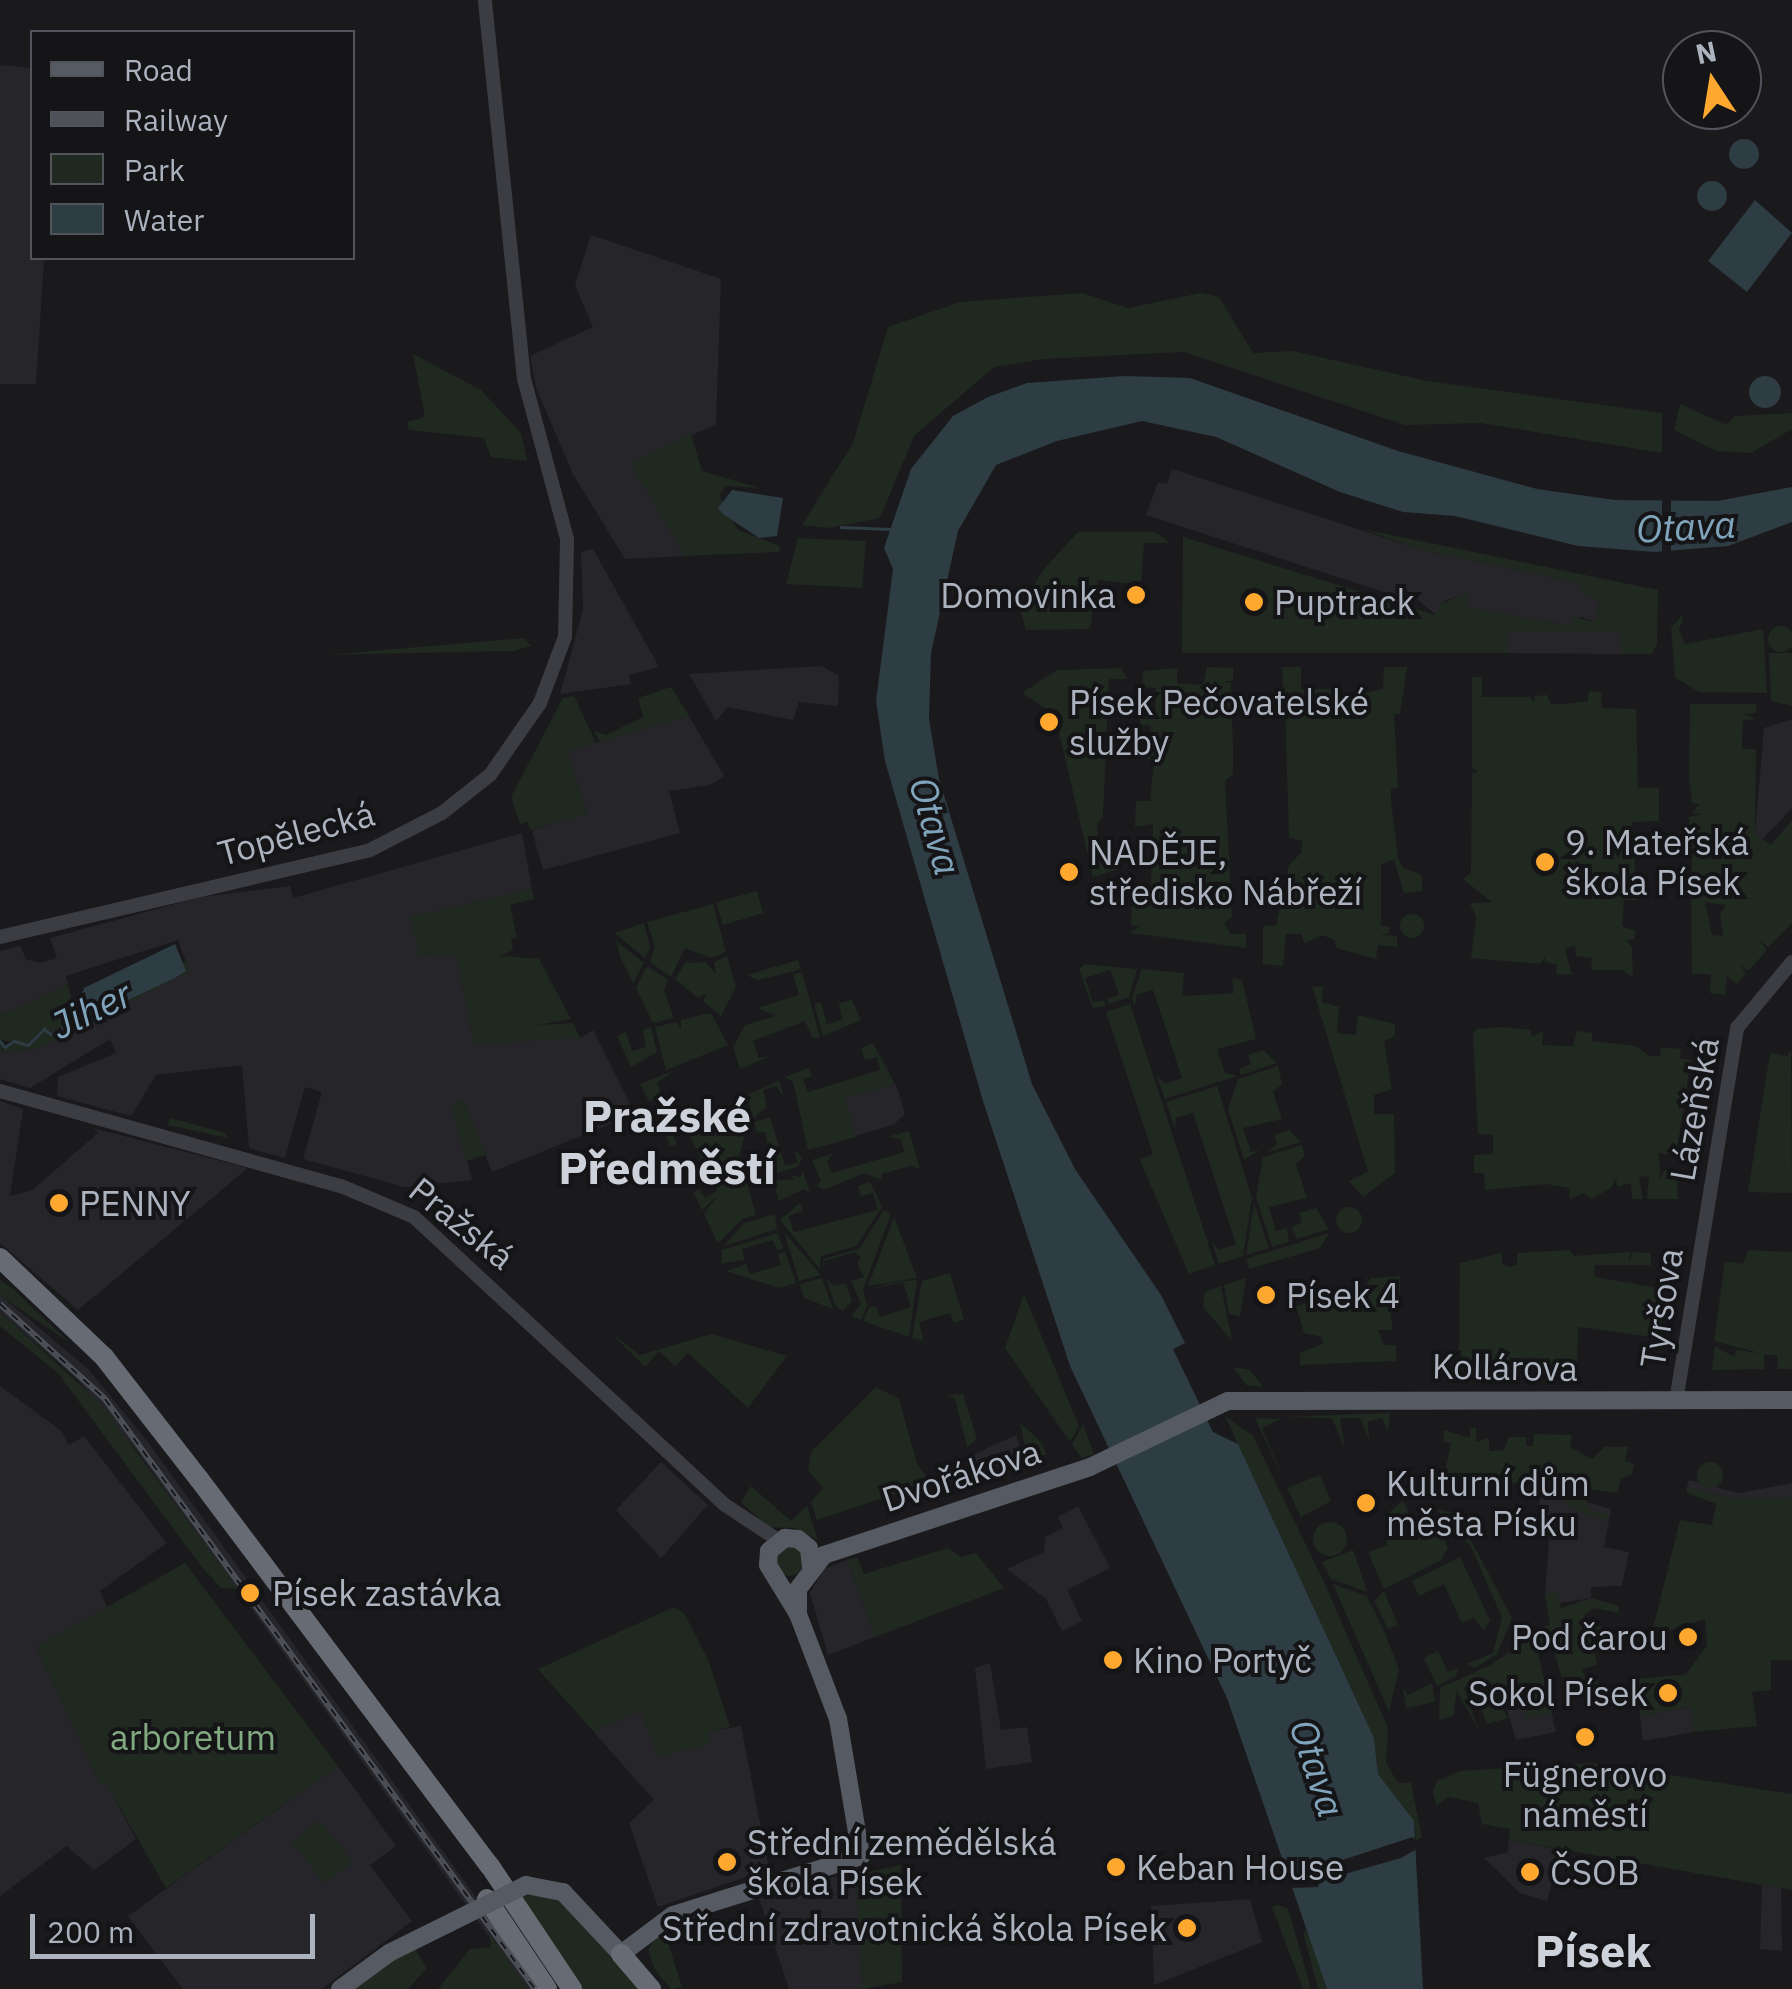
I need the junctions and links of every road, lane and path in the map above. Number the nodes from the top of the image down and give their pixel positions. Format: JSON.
{"nodes":[{"id":1,"x":485,"y":0,"type":"edge"},
{"id":2,"x":0,"y":937,"type":"edge"},
{"id":3,"x":1792,"y":962,"type":"edge"},
{"id":4,"x":0,"y":1090,"type":"edge"},
{"id":5,"x":1704,"y":1225,"type":"joint"},
{"id":6,"x":0,"y":1258,"type":"edge"},
{"id":7,"x":0,"y":1272,"type":"edge"},
{"id":8,"x":1792,"y":1400,"type":"edge"},
{"id":9,"x":1676,"y":1401,"type":"junction"},
{"id":10,"x":1109,"y":1460,"type":"joint"},
{"id":11,"x":749,"y":1526,"type":"junction"},
{"id":12,"x":778,"y":1540,"type":"junction"},
{"id":13,"x":809,"y":1548,"type":"junction"},
{"id":14,"x":832,"y":1551,"type":"junction"},
{"id":15,"x":767,"y":1558,"type":"junction"},
{"id":16,"x":807,"y":1573,"type":"junction"},
{"id":17,"x":776,"y":1578,"type":"junction"},
{"id":18,"x":798,"y":1614,"type":"junction"},
{"id":19,"x":488,"y":1899,"type":"junction"},
{"id":20,"x":621,"y":1954,"type":"junction"},
{"id":21,"x":551,"y":1986,"type":"edge"},
{"id":22,"x":340,"y":1989,"type":"edge"},
{"id":23,"x":572,"y":1989,"type":"edge"},
{"id":24,"x":651,"y":1989,"type":"edge"}],
"edges":[{"from":1,"to":2,"type":"street","name":"Topělecká"},
{"from":3,"to":5,"type":"street","name":"Lázeňská"},
{"from":4,"to":11,"type":"street","name":"Pražská"},
{"from":5,"to":9,"type":"street","name":"Tyršova"},
{"from":6,"to":23,"type":"highway"},
{"from":7,"to":21,"type":"highway"},
{"from":8,"to":9,"type":"main road","name":"Kollárova"},
{"from":9,"to":10,"type":"main road","name":"Kollárova"},
{"from":10,"to":14,"type":"main road","name":"Dvořákova"},
{"from":11,"to":12,"type":"street","name":"Pražská"},
{"from":11,"to":15,"type":"street","name":"Pražská"},
{"from":12,"to":13,"type":"main road"},
{"from":12,"to":15,"type":"main road"},
{"from":13,"to":14,"type":"main road","name":"Dvořákova"},
{"from":13,"to":16,"type":"main road"},
{"from":14,"to":16,"type":"main road","name":"Dvořákova"},
{"from":15,"to":17,"type":"main road"},
{"from":16,"to":17,"type":"main road"},
{"from":16,"to":18,"type":"main road"},
{"from":17,"to":18,"type":"main road"},
{"from":18,"to":20,"type":"main road"},
{"from":19,"to":20,"type":"main road","bridge":true},
{"from":19,"to":21,"type":"highway"},
{"from":19,"to":22,"type":"main road","bridge":true},
{"from":20,"to":24,"type":"highway"}]}
